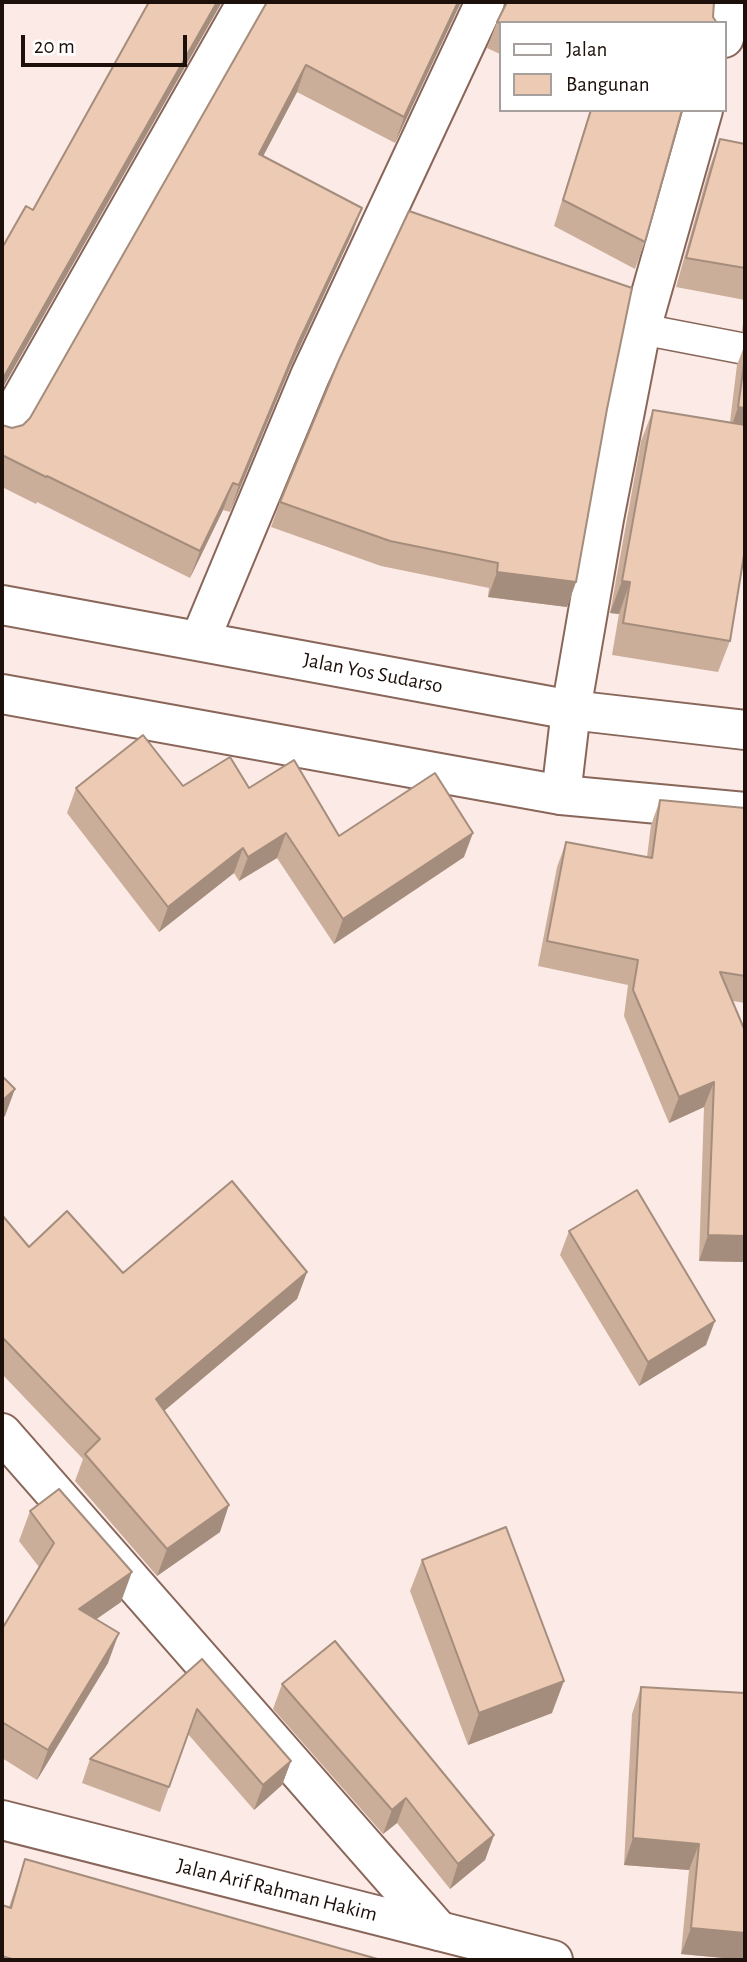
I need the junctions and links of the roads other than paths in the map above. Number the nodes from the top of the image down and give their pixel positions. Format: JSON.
{"nodes":[{"id":1,"x":247,"y":2,"type":"edge"},
{"id":2,"x":485,"y":2,"type":"edge"},
{"id":3,"x":735,"y":2,"type":"edge"},
{"id":4,"x":726,"y":31,"type":"edge"},
{"id":5,"x":702,"y":112,"type":"edge"},
{"id":6,"x":641,"y":330,"type":"junction"},
{"id":7,"x":745,"y":349,"type":"edge"},
{"id":8,"x":2,"y":433,"type":"edge"},
{"id":9,"x":2,"y":605,"type":"edge"},
{"id":10,"x":200,"y":640,"type":"junction"},
{"id":11,"x":2,"y":694,"type":"edge"},
{"id":12,"x":571,"y":710,"type":"junction"},
{"id":13,"x":745,"y":730,"type":"edge"},
{"id":14,"x":561,"y":795,"type":"junction"},
{"id":15,"x":745,"y":812,"type":"edge"},
{"id":16,"x":2,"y":1433,"type":"edge"},
{"id":17,"x":2,"y":1820,"type":"edge"},
{"id":18,"x":439,"y":1931,"type":"junction"},
{"id":19,"x":553,"y":1960,"type":"edge"}],
"edges":[{"from":1,"to":8,"type":"street"},
{"from":2,"to":10,"type":"street"},
{"from":3,"to":4,"type":"street"},
{"from":5,"to":6,"type":"street"},
{"from":6,"to":7,"type":"lane"},
{"from":6,"to":12,"type":"street"},
{"from":9,"to":10,"type":"street","name":"Jalan Yos Sudarso"},
{"from":10,"to":12,"type":"street","name":"Jalan Yos Sudarso"},
{"from":11,"to":14,"type":"street"},
{"from":12,"to":13,"type":"street","name":"Jalan Yos Sudarso"},
{"from":12,"to":14,"type":"street"},
{"from":14,"to":15,"type":"street"},
{"from":16,"to":18,"type":"street"},
{"from":17,"to":18,"type":"street","name":"Jalan Arif Rahman Hakim"},
{"from":18,"to":19,"type":"street","name":"Jalan Arif Rahman Hakim"}]}
